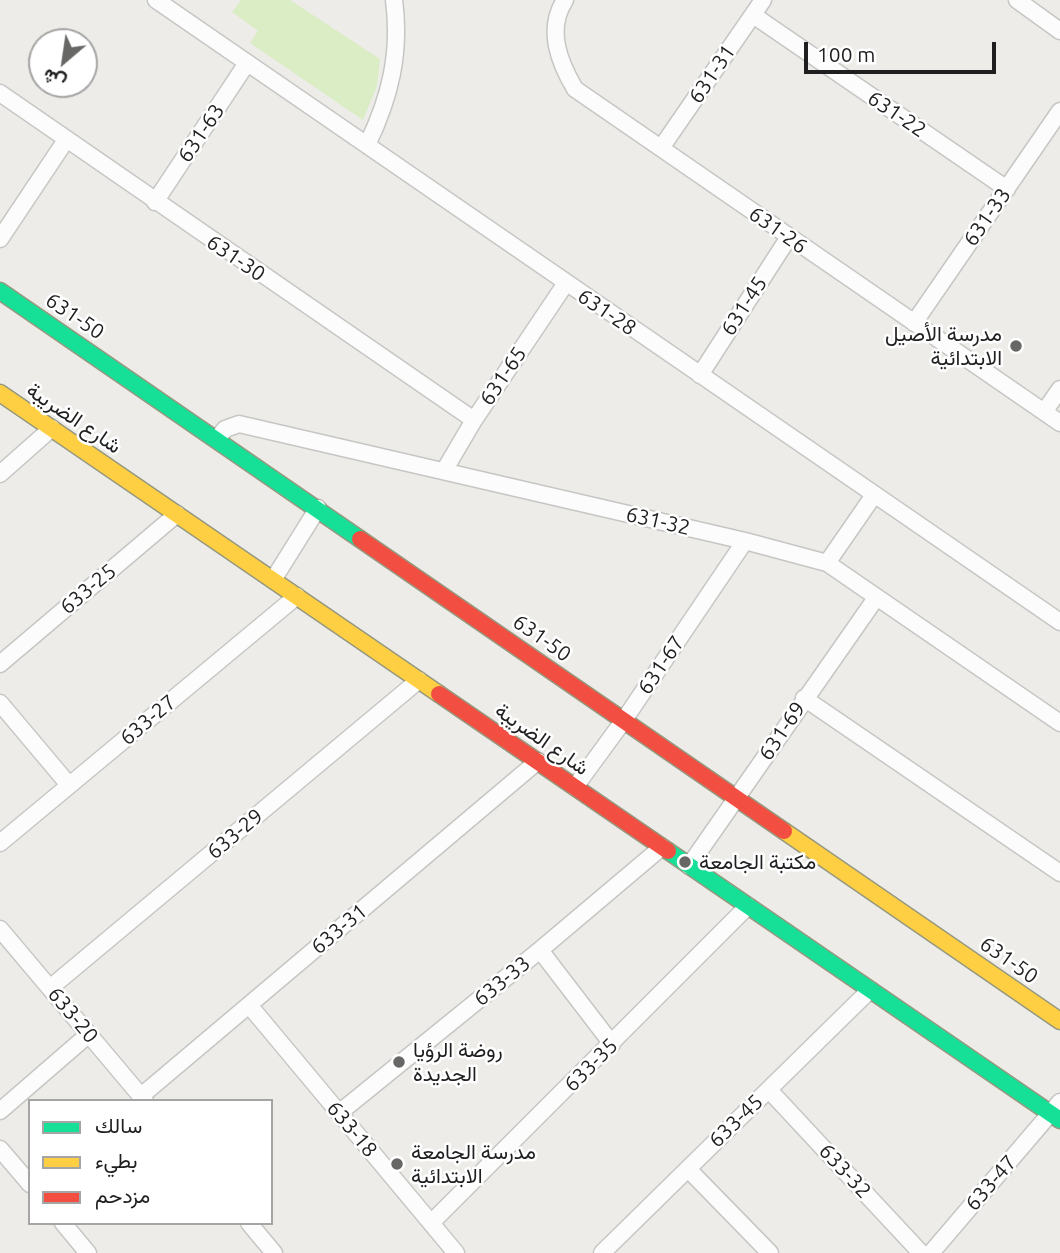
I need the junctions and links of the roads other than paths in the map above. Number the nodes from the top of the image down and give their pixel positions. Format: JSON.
{"nodes":[{"id":1,"x":156,"y":0,"type":"edge"},
{"id":2,"x":394,"y":0,"type":"edge"},
{"id":3,"x":565,"y":0,"type":"edge"},
{"id":4,"x":763,"y":0,"type":"edge"},
{"id":5,"x":1017,"y":0,"type":"edge"},
{"id":6,"x":753,"y":15,"type":"junction"},
{"id":7,"x":1060,"y":31,"type":"edge"},
{"id":8,"x":247,"y":63,"type":"junction"},
{"id":9,"x":0,"y":93,"type":"edge"},
{"id":10,"x":1060,"y":111,"type":"edge"},
{"id":11,"x":66,"y":140,"type":"junction"},
{"id":12,"x":367,"y":145,"type":"junction"},
{"id":13,"x":661,"y":148,"type":"junction"},
{"id":14,"x":1007,"y":189,"type":"junction"},
{"id":15,"x":155,"y":202,"type":"junction"},
{"id":16,"x":789,"y":237,"type":"junction"},
{"id":17,"x":0,"y":239,"type":"edge"},
{"id":18,"x":566,"y":283,"type":"junction"},
{"id":19,"x":0,"y":290,"type":"edge"},
{"id":20,"x":914,"y":323,"type":"junction"},
{"id":21,"x":700,"y":375,"type":"junction"},
{"id":22,"x":1060,"y":389,"type":"edge"},
{"id":23,"x":0,"y":393,"type":"edge"},
{"id":24,"x":1044,"y":412,"type":"junction"},
{"id":25,"x":474,"y":420,"type":"junction"},
{"id":26,"x":1060,"y":423,"type":"edge"},
{"id":27,"x":52,"y":428,"type":"junction"},
{"id":28,"x":217,"y":439,"type":"junction"},
{"id":29,"x":444,"y":471,"type":"junction"},
{"id":30,"x":0,"y":474,"type":"edge"},
{"id":31,"x":874,"y":495,"type":"junction"},
{"id":32,"x":318,"y":508,"type":"junction"},
{"id":33,"x":177,"y":514,"type":"junction"},
{"id":34,"x":745,"y":541,"type":"junction"},
{"id":35,"x":827,"y":563,"type":"junction"},
{"id":36,"x":273,"y":580,"type":"junction"},
{"id":37,"x":297,"y":596,"type":"junction"},
{"id":38,"x":876,"y":598,"type":"junction"},
{"id":39,"x":1060,"y":622,"type":"edge"},
{"id":40,"x":0,"y":664,"type":"edge"},
{"id":41,"x":419,"y":680,"type":"junction"},
{"id":42,"x":804,"y":698,"type":"junction"},
{"id":43,"x":0,"y":703,"type":"edge"},
{"id":44,"x":624,"y":720,"type":"junction"},
{"id":45,"x":1060,"y":723,"type":"edge"},
{"id":46,"x":538,"y":761,"type":"junction"},
{"id":47,"x":69,"y":785,"type":"junction"},
{"id":48,"x":575,"y":787,"type":"junction"},
{"id":49,"x":736,"y":797,"type":"junction"},
{"id":50,"x":0,"y":843,"type":"edge"},
{"id":51,"x":662,"y":847,"type":"junction"},
{"id":52,"x":690,"y":866,"type":"junction"},
{"id":53,"x":1060,"y":873,"type":"edge"},
{"id":54,"x":748,"y":906,"type":"junction"},
{"id":55,"x":0,"y":929,"type":"edge"},
{"id":56,"x":540,"y":950,"type":"junction"},
{"id":57,"x":50,"y":988,"type":"junction"},
{"id":58,"x":870,"y":990,"type":"junction"},
{"id":59,"x":249,"y":1005,"type":"junction"},
{"id":60,"x":1060,"y":1021,"type":"edge"},
{"id":61,"x":89,"y":1034,"type":"junction"},
{"id":62,"x":612,"y":1044,"type":"junction"},
{"id":63,"x":769,"y":1090,"type":"junction"},
{"id":64,"x":143,"y":1098,"type":"edge"},
{"id":65,"x":0,"y":1111,"type":"edge"},
{"id":66,"x":339,"y":1112,"type":"junction"},
{"id":67,"x":1057,"y":1112,"type":"edge"},
{"id":68,"x":0,"y":1149,"type":"edge"},
{"id":69,"x":688,"y":1169,"type":"junction"},
{"id":70,"x":28,"y":1182,"type":"edge"},
{"id":71,"x":431,"y":1223,"type":"junction"},
{"id":72,"x":65,"y":1225,"type":"edge"},
{"id":73,"x":251,"y":1225,"type":"edge"},
{"id":74,"x":768,"y":1252,"type":"edge"},
{"id":75,"x":88,"y":1253,"type":"edge"},
{"id":76,"x":274,"y":1253,"type":"edge"},
{"id":77,"x":456,"y":1253,"type":"edge"},
{"id":78,"x":602,"y":1253,"type":"edge"},
{"id":79,"x":921,"y":1253,"type":"edge"},
{"id":80,"x":931,"y":1253,"type":"edge"}],
"edges":[{"from":1,"to":8,"type":"street","name":"631-28"},
{"from":2,"to":12,"type":"street"},
{"from":3,"to":13,"type":"street","name":"631-26"},
{"from":4,"to":6,"type":"street","name":"631-31"},
{"from":5,"to":7,"type":"street"},
{"from":6,"to":13,"type":"street","name":"631-31"},
{"from":6,"to":14,"type":"street","name":"631-22"},
{"from":8,"to":12,"type":"street","name":"631-28"},
{"from":8,"to":15,"type":"street","name":"631-63"},
{"from":9,"to":11,"type":"street","name":"631-30"},
{"from":10,"to":14,"type":"street","name":"631-33"},
{"from":11,"to":15,"type":"street","name":"631-30"},
{"from":11,"to":17,"type":"street"},
{"from":12,"to":18,"type":"street","name":"631-28"},
{"from":13,"to":16,"type":"street","name":"631-26"},
{"from":14,"to":20,"type":"street","name":"631-33"},
{"from":15,"to":25,"type":"street","name":"631-30"},
{"from":16,"to":20,"type":"street","name":"631-26"},
{"from":16,"to":21,"type":"street","name":"631-45"},
{"from":18,"to":21,"type":"street","name":"631-28"},
{"from":18,"to":25,"type":"street","name":"631-65"},
{"from":19,"to":28,"type":"street","name":"631-50"},
{"from":20,"to":24,"type":"street","name":"631-26"},
{"from":21,"to":31,"type":"street","name":"631-28"},
{"from":22,"to":24,"type":"street"},
{"from":23,"to":27,"type":"street","name":"شارع الضريبة"},
{"from":24,"to":26,"type":"street","name":"631-26"},
{"from":25,"to":29,"type":"street","name":"631-65"},
{"from":27,"to":30,"type":"street"},
{"from":27,"to":33,"type":"street","name":"شارع الضريبة"},
{"from":28,"to":29,"type":"street","name":"631-32"},
{"from":28,"to":32,"type":"street","name":"631-50"},
{"from":29,"to":34,"type":"street","name":"631-32"},
{"from":31,"to":35,"type":"street"},
{"from":31,"to":39,"type":"street","name":"631-28"},
{"from":32,"to":36,"type":"street"},
{"from":32,"to":44,"type":"street","name":"631-50"},
{"from":33,"to":36,"type":"street","name":"شارع الضريبة"},
{"from":33,"to":40,"type":"street","name":"633-25"},
{"from":34,"to":35,"type":"street","name":"631-32"},
{"from":34,"to":44,"type":"street","name":"631-67"},
{"from":35,"to":38,"type":"street","name":"631-32"},
{"from":36,"to":37,"type":"street","name":"شارع الضريبة"},
{"from":37,"to":41,"type":"street","name":"شارع الضريبة"},
{"from":37,"to":47,"type":"street","name":"633-27"},
{"from":38,"to":42,"type":"street","name":"631-69"},
{"from":38,"to":45,"type":"street","name":"631-32"},
{"from":41,"to":46,"type":"street","name":"شارع الضريبة"},
{"from":41,"to":57,"type":"street","name":"633-29"},
{"from":42,"to":49,"type":"street","name":"631-69"},
{"from":42,"to":53,"type":"street"},
{"from":43,"to":47,"type":"street"},
{"from":44,"to":48,"type":"street","name":"631-67"},
{"from":44,"to":49,"type":"street","name":"631-50"},
{"from":46,"to":48,"type":"street","name":"شارع الضريبة"},
{"from":46,"to":59,"type":"street","name":"633-31"},
{"from":47,"to":50,"type":"street","name":"633-27"},
{"from":48,"to":51,"type":"street","name":"شارع الضريبة"},
{"from":49,"to":52,"type":"street","name":"631-69"},
{"from":49,"to":60,"type":"street","name":"631-50"},
{"from":51,"to":52,"type":"street","name":"شارع الضريبة"},
{"from":51,"to":56,"type":"street","name":"633-33"},
{"from":52,"to":54,"type":"street","name":"شارع الضريبة"},
{"from":54,"to":58,"type":"street","name":"شارع الضريبة"},
{"from":54,"to":62,"type":"street","name":"633-35"},
{"from":55,"to":57,"type":"street","name":"633-20"},
{"from":56,"to":62,"type":"street"},
{"from":56,"to":66,"type":"street","name":"633-33"},
{"from":57,"to":61,"type":"street","name":"633-20"},
{"from":58,"to":63,"type":"street","name":"633-45"},
{"from":58,"to":67,"type":"street","name":"شارع الضريبة"},
{"from":59,"to":64,"type":"street","name":"633-31"},
{"from":59,"to":66,"type":"street","name":"633-18"},
{"from":61,"to":64,"type":"street","name":"633-20"},
{"from":61,"to":65,"type":"street"},
{"from":62,"to":71,"type":"street","name":"633-35"},
{"from":63,"to":69,"type":"street","name":"633-45"},
{"from":63,"to":79,"type":"street","name":"633-32"},
{"from":66,"to":71,"type":"street","name":"633-18"},
{"from":67,"to":80,"type":"street","name":"633-47"},
{"from":68,"to":70,"type":"street"},
{"from":69,"to":74,"type":"street"},
{"from":69,"to":78,"type":"street","name":"633-45"},
{"from":71,"to":77,"type":"street","name":"633-18"},
{"from":72,"to":75,"type":"street"},
{"from":73,"to":76,"type":"street"}]}
